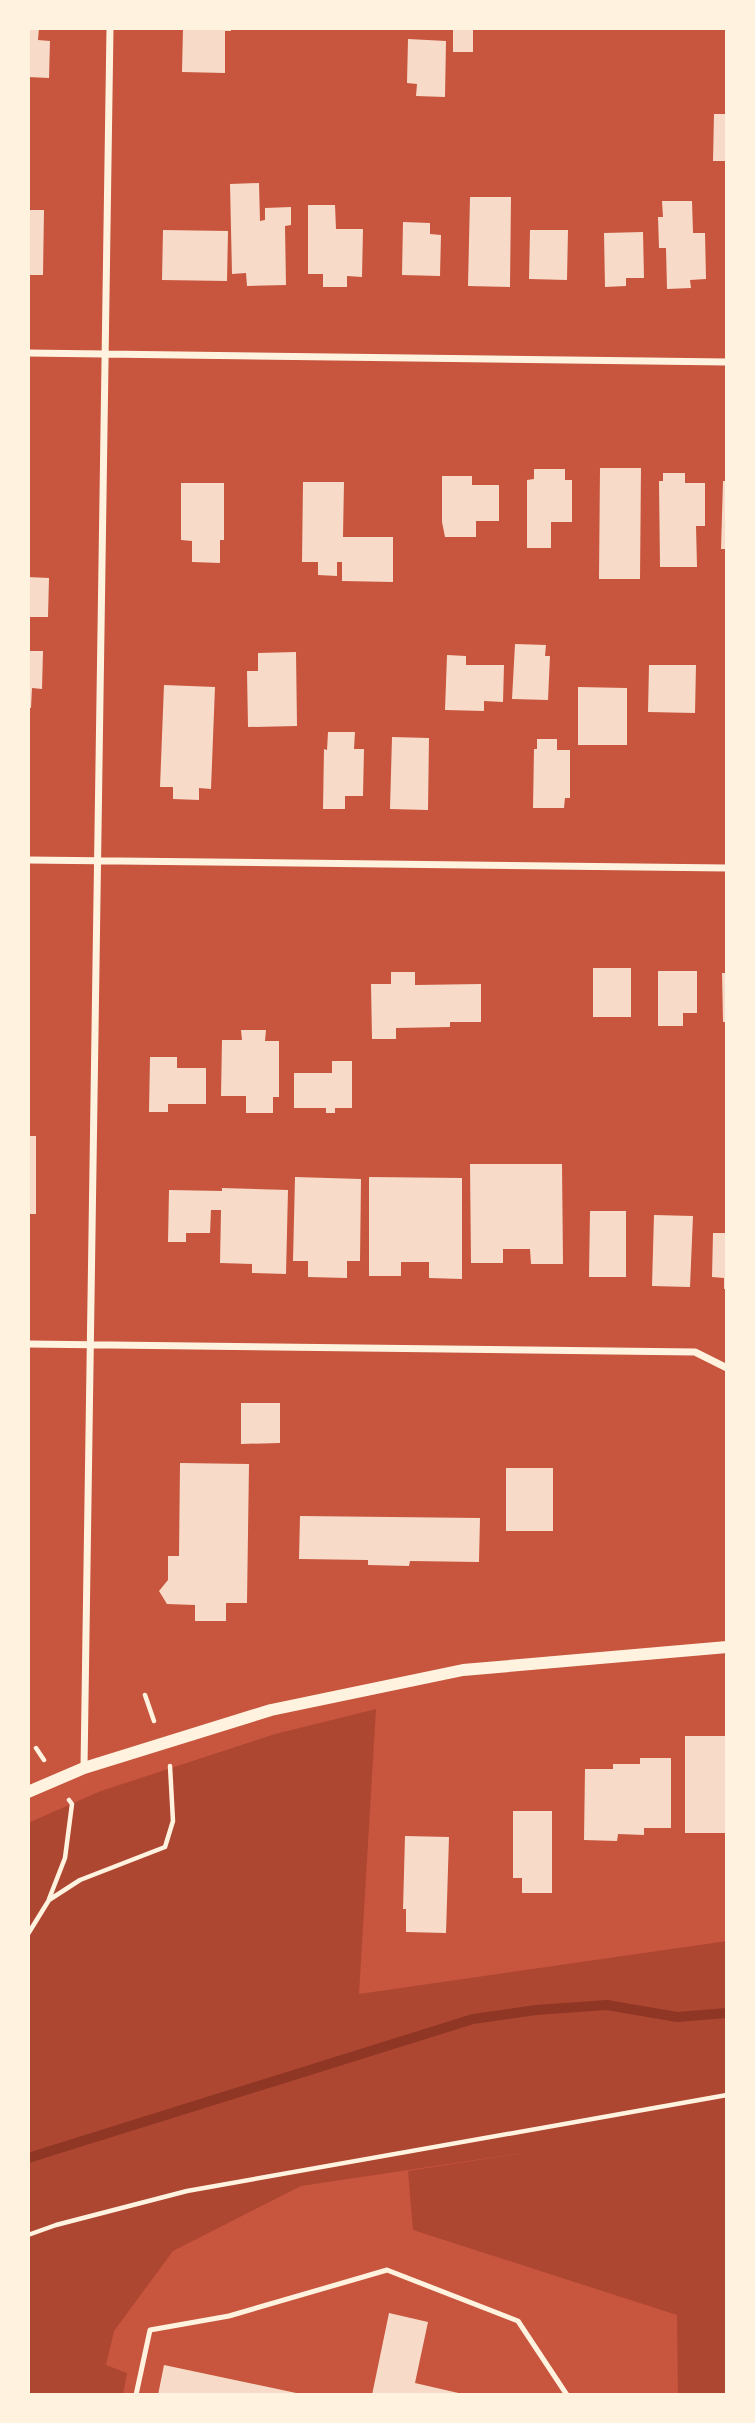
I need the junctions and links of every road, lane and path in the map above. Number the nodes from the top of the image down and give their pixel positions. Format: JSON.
{"nodes":[{"id":1,"x":110,"y":28,"type":"edge"},
{"id":2,"x":28,"y":353,"type":"edge"},
{"id":3,"x":105,"y":355,"type":"junction"},
{"id":4,"x":727,"y":362,"type":"edge"},
{"id":5,"x":28,"y":860,"type":"edge"},
{"id":6,"x":97,"y":862,"type":"junction"},
{"id":7,"x":727,"y":868,"type":"edge"},
{"id":8,"x":28,"y":1344,"type":"edge"},
{"id":9,"x":90,"y":1345,"type":"junction"},
{"id":10,"x":727,"y":1368,"type":"edge"},
{"id":11,"x":727,"y":1647,"type":"edge"},
{"id":12,"x":84,"y":1768,"type":"junction"},
{"id":13,"x":170,"y":1769,"type":"dead end"},
{"id":14,"x":28,"y":1792,"type":"edge"},
{"id":15,"x":72,"y":1804,"type":"dead end"},
{"id":16,"x":48,"y":1900,"type":"junction"},
{"id":17,"x":28,"y":1934,"type":"edge"},
{"id":18,"x":727,"y":2095,"type":"edge"},
{"id":19,"x":28,"y":2235,"type":"edge"},
{"id":20,"x":136,"y":2395,"type":"edge"},
{"id":21,"x":567,"y":2395,"type":"edge"}],
"edges":[{"from":1,"to":3,"type":"street"},
{"from":2,"to":3,"type":"street"},
{"from":3,"to":4,"type":"street"},
{"from":3,"to":6,"type":"street"},
{"from":5,"to":6,"type":"street"},
{"from":6,"to":7,"type":"street"},
{"from":6,"to":9,"type":"street"},
{"from":8,"to":9,"type":"street"},
{"from":9,"to":10,"type":"street"},
{"from":9,"to":12,"type":"street"},
{"from":11,"to":12,"type":"street"},
{"from":12,"to":14,"type":"street"},
{"from":13,"to":16,"type":"path"},
{"from":15,"to":16,"type":"path"},
{"from":16,"to":17,"type":"path"},
{"from":18,"to":19,"type":"path"},
{"from":20,"to":21,"type":"lane"}]}
